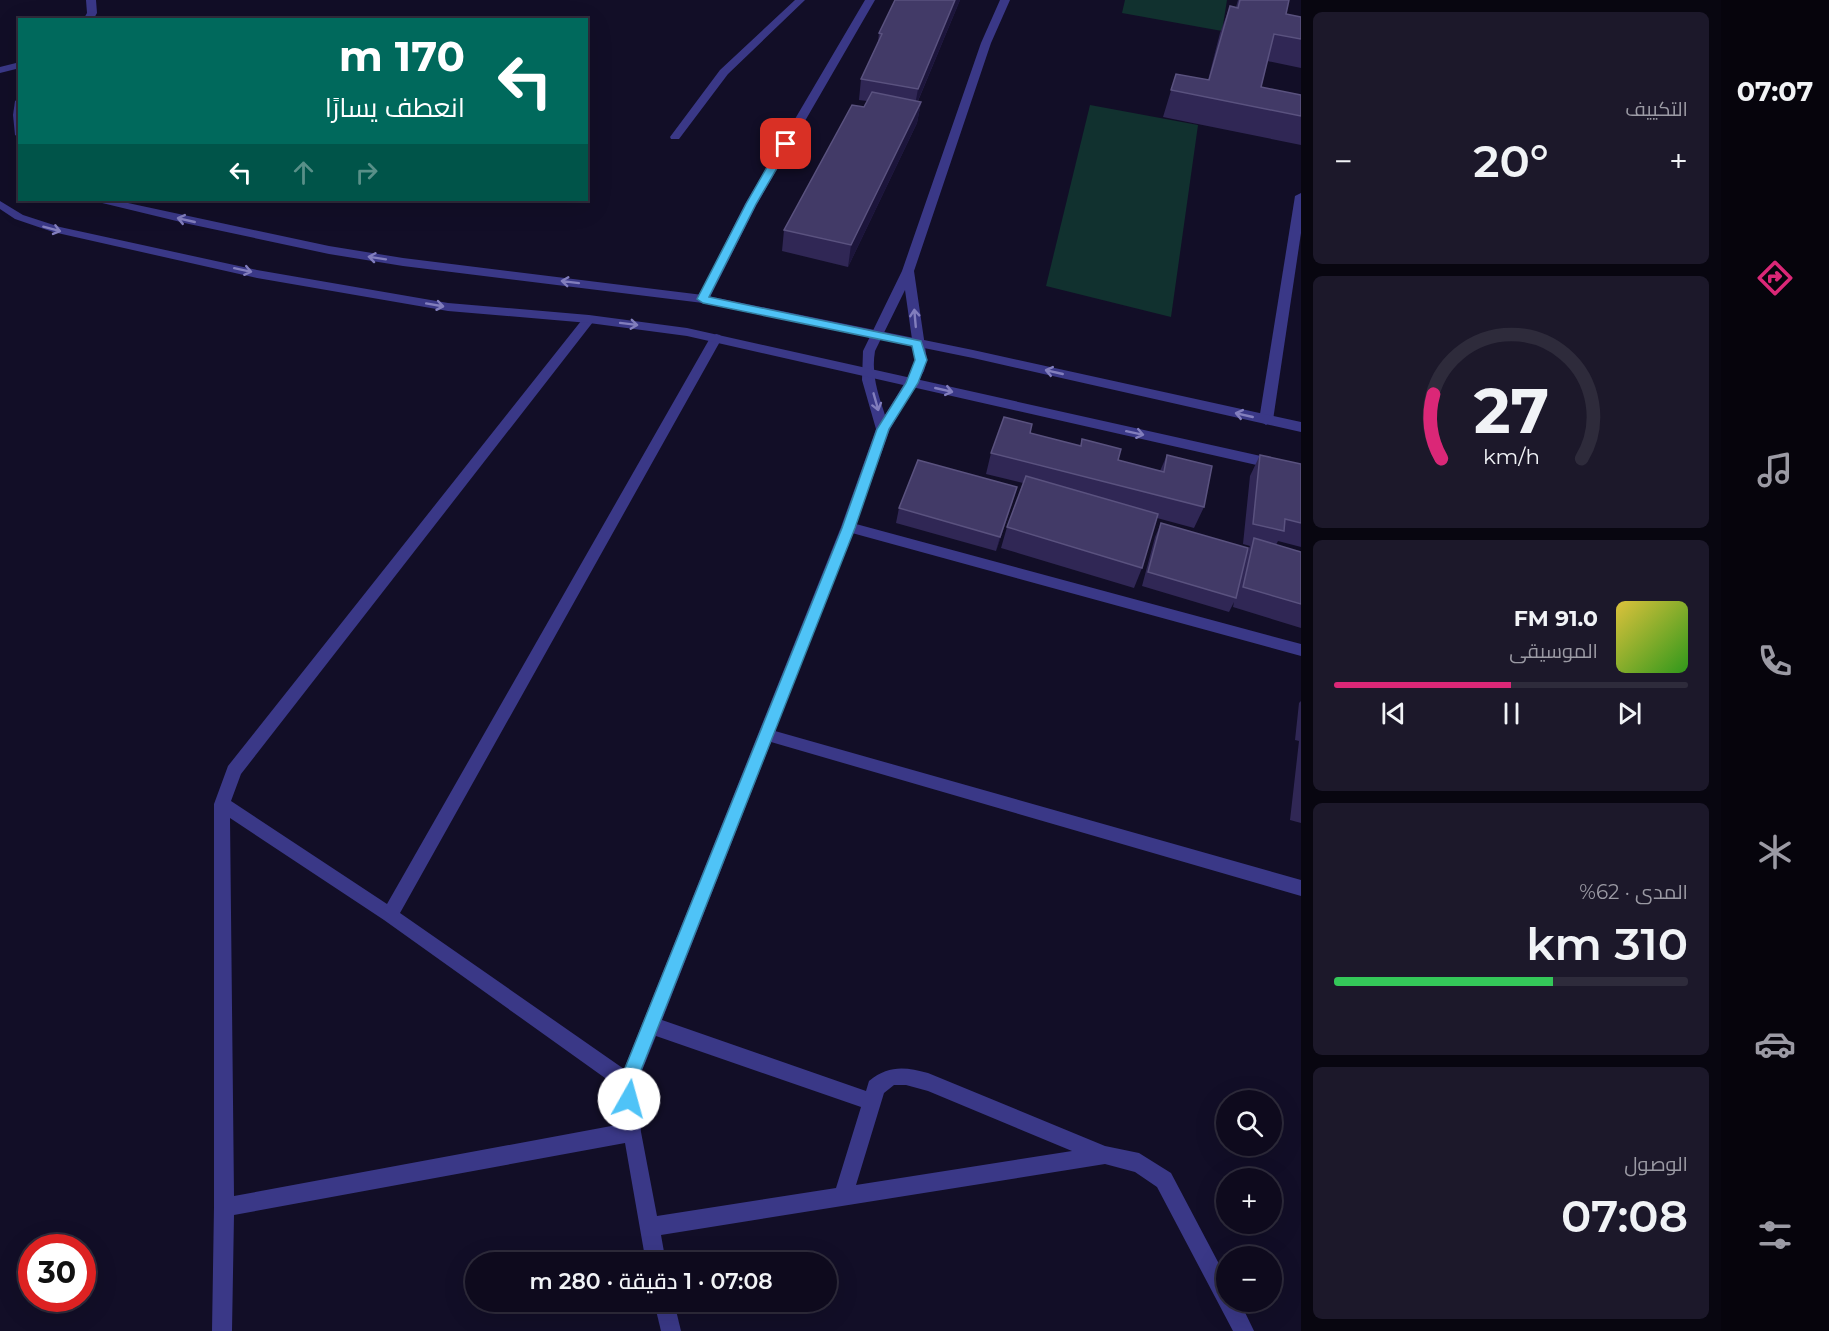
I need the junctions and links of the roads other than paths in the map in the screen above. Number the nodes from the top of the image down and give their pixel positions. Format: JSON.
{"nodes":[{"id":1,"x":91,"y":0,"type":"edge"},
{"id":2,"x":800,"y":0,"type":"edge"},
{"id":3,"x":870,"y":0,"type":"edge"},
{"id":4,"x":1005,"y":0,"type":"edge"},
{"id":5,"x":89,"y":18,"type":"edge"},
{"id":6,"x":18,"y":66,"type":"edge"},
{"id":7,"x":0,"y":70,"type":"edge"},
{"id":8,"x":675,"y":137,"type":"dead end"},
{"id":9,"x":1301,"y":196,"type":"edge"},
{"id":10,"x":106,"y":201,"type":"edge"},
{"id":11,"x":0,"y":204,"type":"edge"},
{"id":12,"x":908,"y":271,"type":"junction"},
{"id":13,"x":703,"y":299,"type":"junction"},
{"id":14,"x":589,"y":318,"type":"junction"},
{"id":15,"x":876,"y":335,"type":"junction"},
{"id":16,"x":716,"y":338,"type":"junction"},
{"id":17,"x":917,"y":343,"type":"junction"},
{"id":18,"x":867,"y":372,"type":"junction"},
{"id":19,"x":912,"y":383,"type":"junction"},
{"id":20,"x":1266,"y":420,"type":"junction"},
{"id":21,"x":1301,"y":427,"type":"edge"},
{"id":22,"x":883,"y":429,"type":"junction"},
{"id":23,"x":1301,"y":470,"type":"edge"},
{"id":24,"x":848,"y":528,"type":"junction"},
{"id":25,"x":1301,"y":650,"type":"edge"},
{"id":26,"x":767,"y":735,"type":"junction"},
{"id":27,"x":222,"y":804,"type":"junction"},
{"id":28,"x":1301,"y":888,"type":"edge"},
{"id":29,"x":390,"y":915,"type":"junction"},
{"id":30,"x":650,"y":1025,"type":"junction"},
{"id":31,"x":628,"y":1083,"type":"junction"},
{"id":32,"x":871,"y":1102,"type":"junction"},
{"id":33,"x":632,"y":1132,"type":"junction"},
{"id":34,"x":1105,"y":1155,"type":"junction"},
{"id":35,"x":843,"y":1197,"type":"junction"},
{"id":36,"x":224,"y":1207,"type":"junction"},
{"id":37,"x":648,"y":1227,"type":"junction"},
{"id":38,"x":654,"y":1252,"type":"edge"},
{"id":39,"x":1216,"y":1278,"type":"edge"},
{"id":40,"x":666,"y":1312,"type":"edge"},
{"id":41,"x":1234,"y":1312,"type":"edge"},
{"id":42,"x":222,"y":1331,"type":"edge"},
{"id":43,"x":670,"y":1331,"type":"edge"},
{"id":44,"x":1244,"y":1331,"type":"edge"}],
"edges":[{"from":1,"to":5,"type":"street"},
{"from":2,"to":8,"type":"street"},
{"from":3,"to":13,"type":"street"},
{"from":4,"to":12,"type":"street"},
{"from":6,"to":7,"type":"street"},
{"from":9,"to":20,"type":"street"},
{"from":13,"to":10,"type":"street","one_way":true},
{"from":11,"to":14,"type":"street","one_way":true},
{"from":12,"to":15,"type":"street"},
{"from":17,"to":12,"type":"street","one_way":true},
{"from":13,"to":15,"type":"street"},
{"from":14,"to":16,"type":"street","one_way":true},
{"from":14,"to":27,"type":"street"},
{"from":15,"to":17,"type":"street"},
{"from":15,"to":18,"type":"street"},
{"from":16,"to":18,"type":"street"},
{"from":16,"to":29,"type":"street"},
{"from":17,"to":19,"type":"street"},
{"from":20,"to":17,"type":"street","one_way":true},
{"from":18,"to":19,"type":"street"},
{"from":18,"to":22,"type":"street","one_way":true},
{"from":19,"to":22,"type":"street"},
{"from":19,"to":23,"type":"street","one_way":true},
{"from":20,"to":21,"type":"street"},
{"from":22,"to":24,"type":"street"},
{"from":24,"to":25,"type":"street"},
{"from":24,"to":26,"type":"street"},
{"from":26,"to":28,"type":"street"},
{"from":26,"to":30,"type":"street"},
{"from":27,"to":29,"type":"street"},
{"from":27,"to":36,"type":"street"},
{"from":29,"to":31,"type":"street"},
{"from":30,"to":31,"type":"street"},
{"from":30,"to":32,"type":"street"},
{"from":31,"to":33,"type":"street"},
{"from":32,"to":34,"type":"street"},
{"from":32,"to":35,"type":"street"},
{"from":33,"to":36,"type":"street"},
{"from":33,"to":37,"type":"street"},
{"from":34,"to":35,"type":"street"},
{"from":34,"to":39,"type":"street"},
{"from":35,"to":37,"type":"street"},
{"from":36,"to":42,"type":"street"},
{"from":37,"to":38,"type":"street"},
{"from":40,"to":43,"type":"street"},
{"from":41,"to":44,"type":"street"}]}
